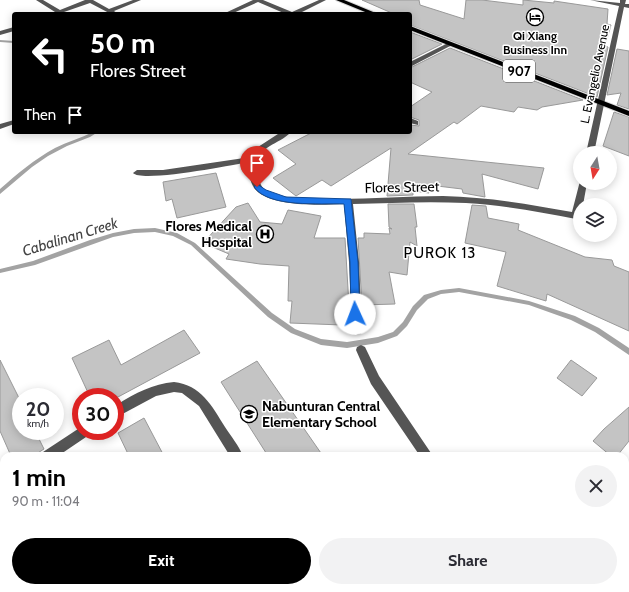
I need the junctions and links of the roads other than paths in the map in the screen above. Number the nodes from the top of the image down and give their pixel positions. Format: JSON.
{"nodes":[{"id":1,"x":39,"y":0,"type":"edge"},
{"id":2,"x":138,"y":0,"type":"edge"},
{"id":3,"x":258,"y":0,"type":"edge"},
{"id":4,"x":323,"y":0,"type":"edge"},
{"id":5,"x":340,"y":0,"type":"edge"},
{"id":6,"x":594,"y":0,"type":"edge"},
{"id":7,"x":89,"y":1,"type":"edge"},
{"id":8,"x":622,"y":2,"type":"edge"},
{"id":9,"x":629,"y":6,"type":"edge"},
{"id":10,"x":58,"y":12,"type":"edge"},
{"id":11,"x":62,"y":12,"type":"edge"},
{"id":12,"x":110,"y":12,"type":"edge"},
{"id":13,"x":114,"y":12,"type":"edge"},
{"id":14,"x":231,"y":12,"type":"edge"},
{"id":15,"x":287,"y":12,"type":"edge"},
{"id":16,"x":296,"y":12,"type":"edge"},
{"id":17,"x":370,"y":12,"type":"edge"},
{"id":18,"x":412,"y":29,"type":"edge"},
{"id":19,"x":12,"y":30,"type":"edge"},
{"id":20,"x":1,"y":33,"type":"edge"},
{"id":21,"x":12,"y":36,"type":"edge"},
{"id":22,"x":450,"y":44,"type":"junction"},
{"id":23,"x":412,"y":64,"type":"edge"},
{"id":24,"x":601,"y":103,"type":"junction"},
{"id":25,"x":629,"y":114,"type":"edge"},
{"id":26,"x":12,"y":123,"type":"edge"},
{"id":27,"x":0,"y":127,"type":"edge"},
{"id":28,"x":285,"y":134,"type":"edge"},
{"id":29,"x":592,"y":146,"type":"edge"},
{"id":30,"x":252,"y":159,"type":"junction"},
{"id":31,"x":137,"y":173,"type":"dead end"},
{"id":32,"x":582,"y":190,"type":"edge"},
{"id":33,"x":348,"y":201,"type":"junction"},
{"id":34,"x":357,"y":331,"type":"dead end"},
{"id":35,"x":361,"y":350,"type":"dead end"},
{"id":36,"x":124,"y":407,"type":"edge"},
{"id":37,"x":72,"y":440,"type":"edge"},
{"id":38,"x":53,"y":452,"type":"edge"},
{"id":39,"x":234,"y":452,"type":"edge"},
{"id":40,"x":424,"y":452,"type":"edge"}],
"edges":[{"from":1,"to":10,"type":"street"},
{"from":2,"to":13,"type":"street"},
{"from":3,"to":14,"type":"street"},
{"from":3,"to":15,"type":"street"},
{"from":4,"to":16,"type":"street"},
{"from":5,"to":17,"type":"main road"},
{"from":6,"to":8,"type":"street"},
{"from":7,"to":11,"type":"street"},
{"from":7,"to":12,"type":"street"},
{"from":8,"to":9,"type":"street"},
{"from":8,"to":24,"type":"street","name":"L. Evangelio Avenue"},
{"from":18,"to":22,"type":"main road","number":"907"},
{"from":19,"to":20,"type":"street"},
{"from":20,"to":21,"type":"street"},
{"from":22,"to":23,"type":"street"},
{"from":22,"to":24,"type":"main road","number":"907"},
{"from":24,"to":25,"type":"main road","number":"907"},
{"from":24,"to":29,"type":"street","name":"L. Evangelio Avenue"},
{"from":26,"to":27,"type":"street"},
{"from":28,"to":30,"type":"street"},
{"from":30,"to":31,"type":"street"},
{"from":30,"to":33,"type":"street","name":"Flores Street"},
{"from":32,"to":33,"type":"street","name":"Flores Street"},
{"from":33,"to":34,"type":"street"},
{"from":35,"to":40,"type":"street"},
{"from":36,"to":39,"type":"street"},
{"from":37,"to":38,"type":"street"}]}
